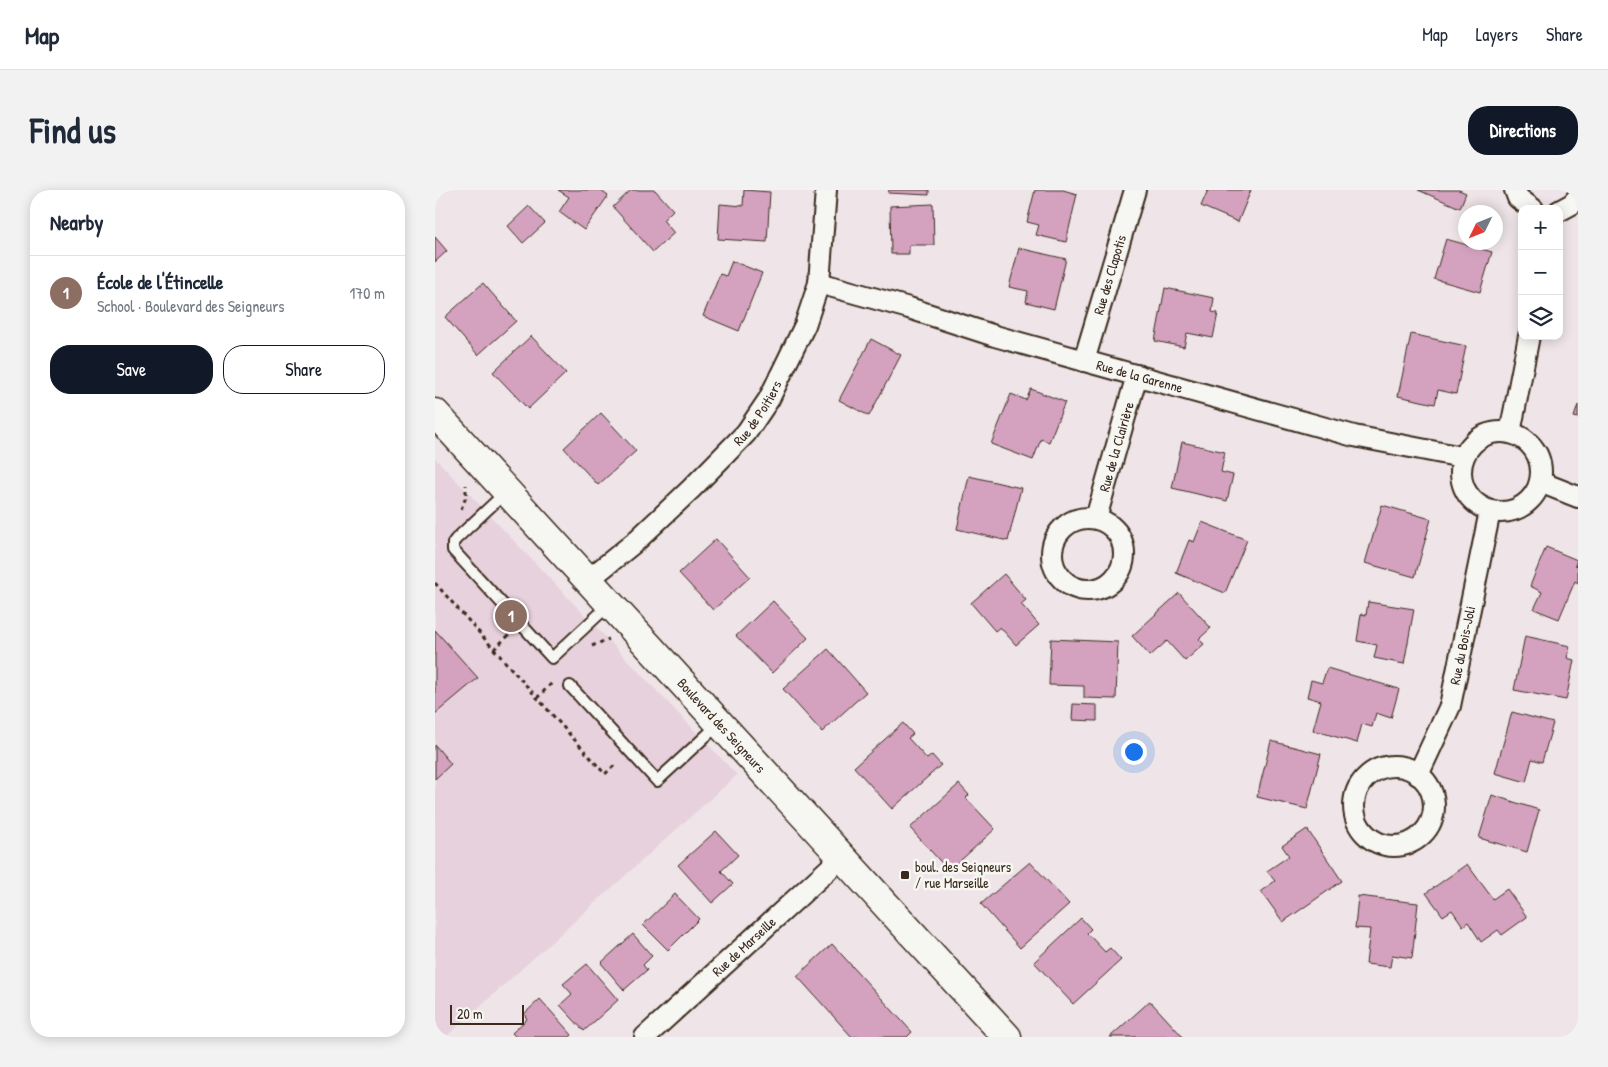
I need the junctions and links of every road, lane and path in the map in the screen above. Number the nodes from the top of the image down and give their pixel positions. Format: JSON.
{"nodes":[{"id":1,"x":826,"y":190,"type":"edge"},
{"id":2,"x":1135,"y":190,"type":"edge"},
{"id":3,"x":1515,"y":190,"type":"edge"},
{"id":4,"x":1578,"y":197,"type":"edge"},
{"id":5,"x":1528,"y":205,"type":"edge"},
{"id":6,"x":1563,"y":209,"type":"edge"},
{"id":7,"x":819,"y":283,"type":"junction"},
{"id":8,"x":1528,"y":340,"type":"edge"},
{"id":9,"x":1084,"y":361,"type":"junction"},
{"id":10,"x":1137,"y":375,"type":"junction"},
{"id":11,"x":435,"y":414,"type":"edge"},
{"id":12,"x":1510,"y":433,"type":"junction"},
{"id":13,"x":1463,"y":457,"type":"junction"},
{"id":14,"x":483,"y":466,"type":"junction"},
{"id":15,"x":1540,"y":482,"type":"junction"},
{"id":16,"x":506,"y":491,"type":"junction"},
{"id":17,"x":1578,"y":497,"type":"edge"},
{"id":18,"x":1489,"y":511,"type":"junction"},
{"id":19,"x":456,"y":513,"type":"dead end"},
{"id":20,"x":1096,"y":518,"type":"dead end"},
{"id":21,"x":588,"y":580,"type":"junction"},
{"id":22,"x":435,"y":583,"type":"edge"},
{"id":23,"x":619,"y":614,"type":"junction"},
{"id":24,"x":589,"y":648,"type":"dead end"},
{"id":25,"x":555,"y":681,"type":"dead end"},
{"id":26,"x":570,"y":686,"type":"dead end"},
{"id":27,"x":537,"y":698,"type":"junction"},
{"id":28,"x":719,"y":724,"type":"junction"},
{"id":29,"x":605,"y":774,"type":"dead end"},
{"id":30,"x":1418,"y":776,"type":"junction"},
{"id":31,"x":842,"y":858,"type":"junction"},
{"id":32,"x":645,"y":1037,"type":"edge"},
{"id":33,"x":1007,"y":1037,"type":"edge"}],
"edges":[{"from":1,"to":7,"type":"street","name":"Rue de Poitiers"},
{"from":2,"to":9,"type":"street","name":"Rue des Clapotis"},
{"from":3,"to":5,"type":"street"},
{"from":4,"to":6,"type":"street"},
{"from":7,"to":9,"type":"street","name":"Rue de la Garenne"},
{"from":7,"to":21,"type":"street","name":"Rue de Poitiers"},
{"from":8,"to":12,"type":"street"},
{"from":9,"to":10,"type":"street","name":"Rue de la Garenne"},
{"from":10,"to":13,"type":"street","name":"Rue de la Garenne"},
{"from":10,"to":20,"type":"street","name":"Rue de la Clairière"},
{"from":11,"to":14,"type":"street","name":"Boulevard des Seigneurs"},
{"from":12,"to":13,"type":"street"},
{"from":12,"to":15,"type":"street"},
{"from":13,"to":18,"type":"street"},
{"from":14,"to":16,"type":"street","name":"Boulevard des Seigneurs"},
{"from":14,"to":19,"type":"path"},
{"from":15,"to":17,"type":"street"},
{"from":15,"to":18,"type":"street"},
{"from":16,"to":21,"type":"street","name":"Boulevard des Seigneurs"},
{"from":16,"to":23,"type":"lane"},
{"from":18,"to":30,"type":"street","name":"Rue du Bois-Joli"},
{"from":21,"to":23,"type":"street","name":"Boulevard des Seigneurs"},
{"from":22,"to":27,"type":"path"},
{"from":23,"to":24,"type":"path"},
{"from":23,"to":28,"type":"street","name":"Boulevard des Seigneurs"},
{"from":25,"to":27,"type":"path"},
{"from":26,"to":28,"type":"lane"},
{"from":27,"to":29,"type":"path"},
{"from":28,"to":31,"type":"street","name":"Boulevard des Seigneurs"},
{"from":30,"to":30,"type":"street"},
{"from":31,"to":32,"type":"street","name":"Rue de Marseille"},
{"from":31,"to":33,"type":"street","name":"Boulevard des Seigneurs"}]}
